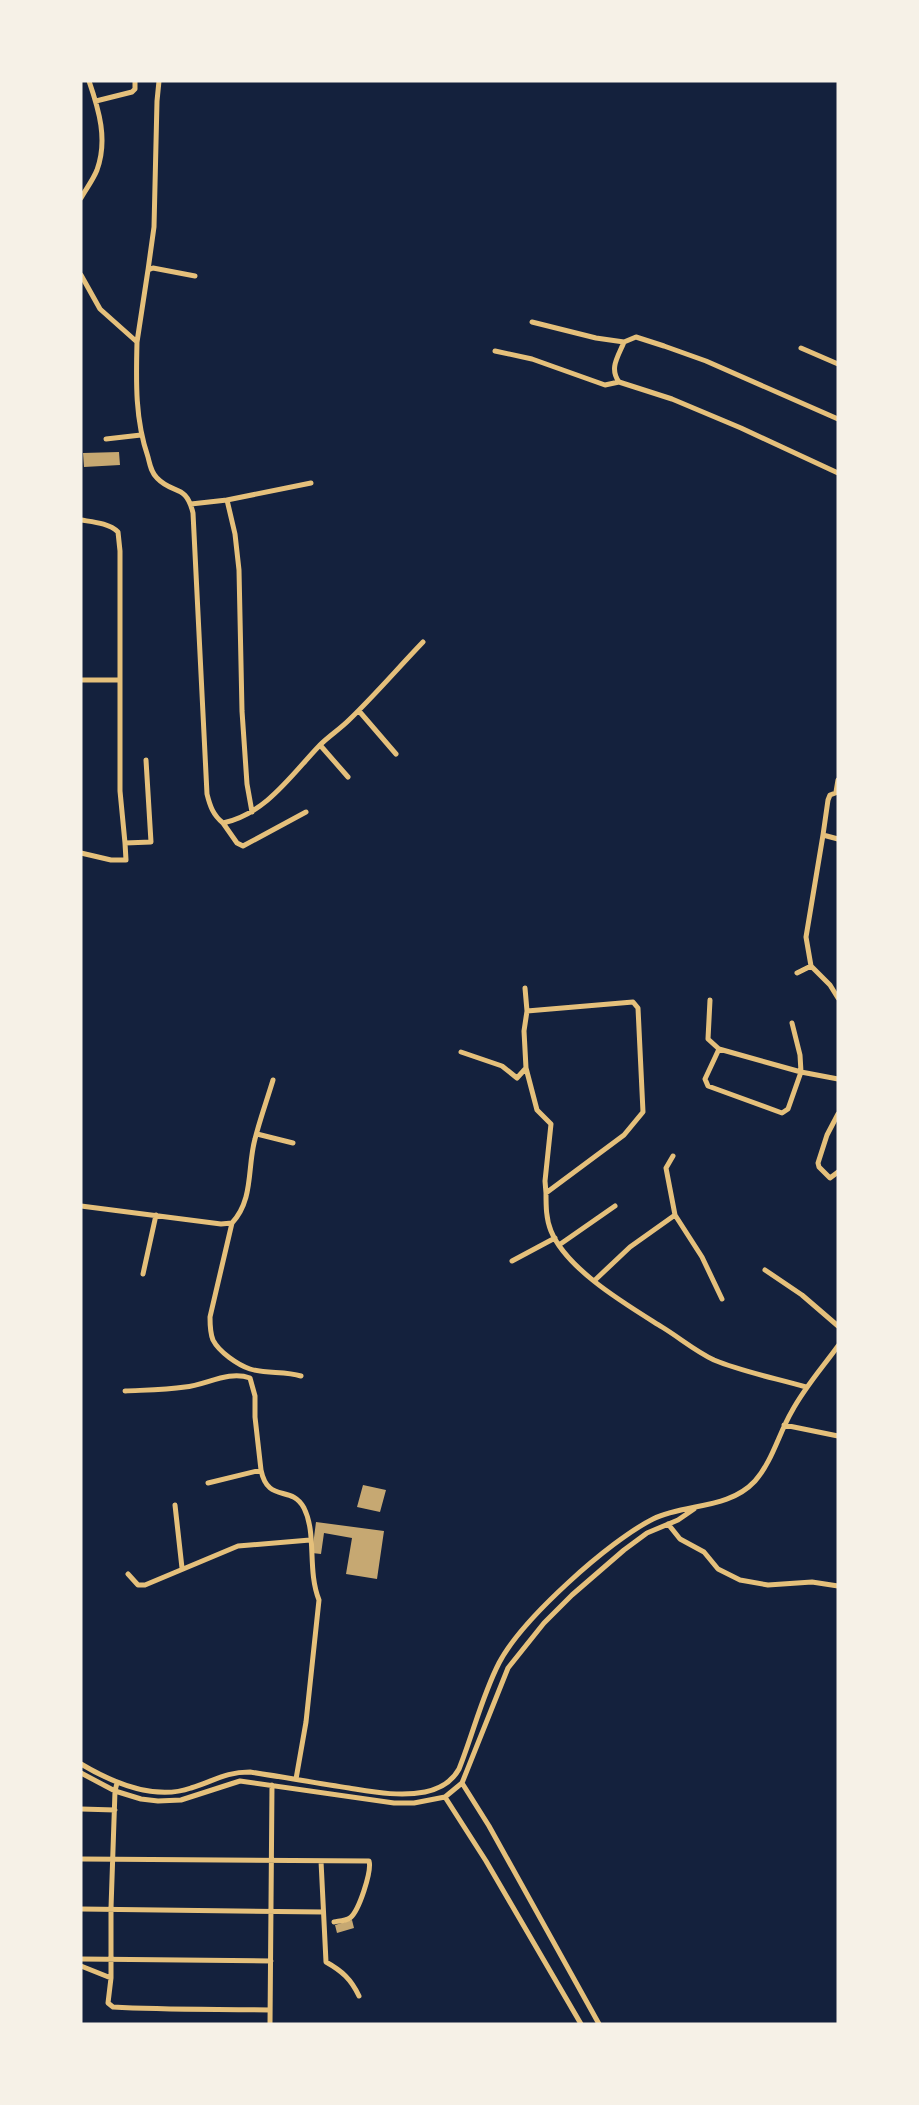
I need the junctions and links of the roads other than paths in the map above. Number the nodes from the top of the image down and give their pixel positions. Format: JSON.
{"nodes":[{"id":1,"x":89,"y":81,"type":"edge"},
{"id":2,"x":136,"y":81,"type":"edge"},
{"id":3,"x":159,"y":81,"type":"edge"},
{"id":4,"x":96,"y":101,"type":"junction"},
{"id":5,"x":81,"y":198,"type":"edge"},
{"id":6,"x":148,"y":270,"type":"junction"},
{"id":7,"x":81,"y":275,"type":"edge"},
{"id":8,"x":195,"y":276,"type":"dead end"},
{"id":9,"x":532,"y":322,"type":"dead end"},
{"id":10,"x":137,"y":342,"type":"junction"},
{"id":11,"x":624,"y":342,"type":"junction"},
{"id":12,"x":801,"y":348,"type":"dead end"},
{"id":13,"x":496,"y":351,"type":"dead end"},
{"id":14,"x":838,"y":364,"type":"edge"},
{"id":15,"x":620,"y":382,"type":"junction"},
{"id":16,"x":838,"y":419,"type":"edge"},
{"id":17,"x":141,"y":435,"type":"junction"},
{"id":18,"x":106,"y":439,"type":"dead end"},
{"id":19,"x":838,"y":473,"type":"edge"},
{"id":20,"x":311,"y":483,"type":"dead end"},
{"id":21,"x":228,"y":500,"type":"junction"},
{"id":22,"x":191,"y":504,"type":"junction"},
{"id":23,"x":81,"y":520,"type":"edge"},
{"id":24,"x":423,"y":642,"type":"dead end"},
{"id":25,"x":81,"y":680,"type":"edge"},
{"id":26,"x":120,"y":680,"type":"junction"},
{"id":27,"x":359,"y":711,"type":"junction"},
{"id":28,"x":320,"y":745,"type":"junction"},
{"id":29,"x":396,"y":754,"type":"dead end"},
{"id":30,"x":146,"y":760,"type":"dead end"},
{"id":31,"x":348,"y":777,"type":"dead end"},
{"id":32,"x":838,"y":780,"type":"edge"},
{"id":33,"x":837,"y":792,"type":"edge"},
{"id":34,"x":252,"y":812,"type":"junction"},
{"id":35,"x":306,"y":812,"type":"dead end"},
{"id":36,"x":223,"y":823,"type":"junction"},
{"id":37,"x":823,"y":835,"type":"junction"},
{"id":38,"x":838,"y":839,"type":"edge"},
{"id":39,"x":126,"y":842,"type":"junction"},
{"id":40,"x":81,"y":853,"type":"edge"},
{"id":41,"x":811,"y":966,"type":"junction"},
{"id":42,"x":797,"y":973,"type":"dead end"},
{"id":43,"x":525,"y":988,"type":"dead end"},
{"id":44,"x":838,"y":998,"type":"edge"},
{"id":45,"x":710,"y":1000,"type":"dead end"},
{"id":46,"x":527,"y":1011,"type":"junction"},
{"id":47,"x":792,"y":1023,"type":"dead end"},
{"id":48,"x":719,"y":1049,"type":"junction"},
{"id":49,"x":461,"y":1052,"type":"dead end"},
{"id":50,"x":526,"y":1068,"type":"junction"},
{"id":51,"x":801,"y":1072,"type":"junction"},
{"id":52,"x":838,"y":1079,"type":"edge"},
{"id":53,"x":273,"y":1080,"type":"dead end"},
{"id":54,"x":838,"y":1114,"type":"edge"},
{"id":55,"x":256,"y":1134,"type":"junction"},
{"id":56,"x":293,"y":1143,"type":"dead end"},
{"id":57,"x":673,"y":1156,"type":"dead end"},
{"id":58,"x":838,"y":1172,"type":"edge"},
{"id":59,"x":546,"y":1193,"type":"junction"},
{"id":60,"x":81,"y":1206,"type":"edge"},
{"id":61,"x":615,"y":1206,"type":"dead end"},
{"id":62,"x":156,"y":1215,"type":"junction"},
{"id":63,"x":675,"y":1215,"type":"junction"},
{"id":64,"x":232,"y":1223,"type":"junction"},
{"id":65,"x":555,"y":1238,"type":"junction"},
{"id":66,"x":559,"y":1245,"type":"junction"},
{"id":67,"x":512,"y":1261,"type":"dead end"},
{"id":68,"x":765,"y":1270,"type":"dead end"},
{"id":69,"x":144,"y":1274,"type":"dead end"},
{"id":70,"x":594,"y":1281,"type":"junction"},
{"id":71,"x":722,"y":1299,"type":"dead end"},
{"id":72,"x":838,"y":1326,"type":"edge"},
{"id":73,"x":838,"y":1346,"type":"edge"},
{"id":74,"x":301,"y":1376,"type":"dead end"},
{"id":75,"x":806,"y":1387,"type":"junction"},
{"id":76,"x":125,"y":1391,"type":"dead end"},
{"id":77,"x":784,"y":1425,"type":"junction"},
{"id":78,"x":838,"y":1436,"type":"edge"},
{"id":79,"x":260,"y":1470,"type":"junction"},
{"id":80,"x":208,"y":1483,"type":"dead end"},
{"id":81,"x":175,"y":1505,"type":"dead end"},
{"id":82,"x":697,"y":1507,"type":"junction"},
{"id":83,"x":668,"y":1524,"type":"junction"},
{"id":84,"x":310,"y":1540,"type":"junction"},
{"id":85,"x":594,"y":1562,"type":"junction"},
{"id":86,"x":182,"y":1568,"type":"junction"},
{"id":87,"x":601,"y":1571,"type":"junction"},
{"id":88,"x":128,"y":1574,"type":"dead end"},
{"id":89,"x":838,"y":1586,"type":"edge"},
{"id":90,"x":81,"y":1764,"type":"edge"},
{"id":91,"x":81,"y":1773,"type":"edge"},
{"id":92,"x":296,"y":1779,"type":"junction"},
{"id":93,"x":117,"y":1783,"type":"junction"},
{"id":94,"x":462,"y":1783,"type":"junction"},
{"id":95,"x":272,"y":1785,"type":"junction"},
{"id":96,"x":115,"y":1791,"type":"junction"},
{"id":97,"x":445,"y":1797,"type":"junction"},
{"id":98,"x":81,"y":1809,"type":"edge"},
{"id":99,"x":115,"y":1810,"type":"junction"},
{"id":100,"x":81,"y":1859,"type":"edge"},
{"id":101,"x":112,"y":1860,"type":"junction"},
{"id":102,"x":272,"y":1861,"type":"junction"},
{"id":103,"x":322,"y":1861,"type":"junction"},
{"id":104,"x":81,"y":1908,"type":"edge"},
{"id":105,"x":111,"y":1908,"type":"junction"},
{"id":106,"x":272,"y":1912,"type":"junction"},
{"id":107,"x":323,"y":1912,"type":"junction"},
{"id":108,"x":334,"y":1922,"type":"dead end"},
{"id":109,"x":81,"y":1959,"type":"edge"},
{"id":110,"x":111,"y":1959,"type":"junction"},
{"id":111,"x":271,"y":1961,"type":"junction"},
{"id":112,"x":81,"y":1966,"type":"edge"},
{"id":113,"x":111,"y":1978,"type":"junction"},
{"id":114,"x":359,"y":1996,"type":"dead end"},
{"id":115,"x":270,"y":2010,"type":"junction"},
{"id":116,"x":270,"y":2024,"type":"edge"},
{"id":117,"x":581,"y":2024,"type":"edge"},
{"id":118,"x":599,"y":2024,"type":"edge"}],
"edges":[{"from":1,"to":4,"type":"street"},
{"from":2,"to":4,"type":"street"},
{"from":3,"to":6,"type":"street"},
{"from":4,"to":5,"type":"street"},
{"from":6,"to":8,"type":"street"},
{"from":6,"to":10,"type":"street"},
{"from":7,"to":10,"type":"street"},
{"from":9,"to":11,"type":"street"},
{"from":10,"to":17,"type":"street"},
{"from":11,"to":15,"type":"street"},
{"from":11,"to":16,"type":"street"},
{"from":12,"to":14,"type":"street"},
{"from":13,"to":15,"type":"street"},
{"from":15,"to":19,"type":"street"},
{"from":17,"to":18,"type":"street"},
{"from":17,"to":22,"type":"street"},
{"from":20,"to":21,"type":"street"},
{"from":21,"to":22,"type":"street"},
{"from":21,"to":34,"type":"street"},
{"from":22,"to":36,"type":"street"},
{"from":23,"to":26,"type":"street"},
{"from":24,"to":27,"type":"street"},
{"from":25,"to":26,"type":"street"},
{"from":26,"to":39,"type":"street"},
{"from":27,"to":28,"type":"street"},
{"from":27,"to":29,"type":"street"},
{"from":28,"to":31,"type":"street"},
{"from":28,"to":34,"type":"street"},
{"from":30,"to":39,"type":"street"},
{"from":32,"to":33,"type":"street"},
{"from":33,"to":37,"type":"street"},
{"from":34,"to":36,"type":"street"},
{"from":35,"to":36,"type":"street"},
{"from":37,"to":38,"type":"street"},
{"from":37,"to":41,"type":"street"},
{"from":39,"to":40,"type":"street"},
{"from":41,"to":42,"type":"street"},
{"from":41,"to":44,"type":"street"},
{"from":43,"to":46,"type":"street"},
{"from":45,"to":48,"type":"street"},
{"from":46,"to":50,"type":"street"},
{"from":46,"to":59,"type":"street"},
{"from":47,"to":51,"type":"street"},
{"from":48,"to":51,"type":"street"},
{"from":48,"to":51,"type":"street"},
{"from":49,"to":50,"type":"street"},
{"from":50,"to":59,"type":"street"},
{"from":51,"to":52,"type":"street"},
{"from":53,"to":55,"type":"street"},
{"from":54,"to":58,"type":"street"},
{"from":55,"to":56,"type":"street"},
{"from":55,"to":64,"type":"street"},
{"from":57,"to":63,"type":"street"},
{"from":59,"to":65,"type":"street"},
{"from":60,"to":62,"type":"street"},
{"from":61,"to":66,"type":"street"},
{"from":62,"to":64,"type":"street"},
{"from":62,"to":69,"type":"street"},
{"from":63,"to":70,"type":"street"},
{"from":63,"to":71,"type":"street"},
{"from":64,"to":74,"type":"street"},
{"from":65,"to":66,"type":"street"},
{"from":65,"to":67,"type":"street"},
{"from":66,"to":70,"type":"street"},
{"from":68,"to":72,"type":"street"},
{"from":70,"to":75,"type":"street"},
{"from":73,"to":75,"type":"street"},
{"from":75,"to":77,"type":"street"},
{"from":76,"to":79,"type":"street"},
{"from":77,"to":78,"type":"street"},
{"from":77,"to":82,"type":"street"},
{"from":79,"to":80,"type":"street"},
{"from":79,"to":84,"type":"street"},
{"from":81,"to":86,"type":"street"},
{"from":82,"to":83,"type":"street"},
{"from":82,"to":85,"type":"street"},
{"from":83,"to":87,"type":"street"},
{"from":83,"to":89,"type":"street"},
{"from":84,"to":86,"type":"street"},
{"from":84,"to":92,"type":"street"},
{"from":85,"to":87,"type":"street"},
{"from":85,"to":92,"type":"street"},
{"from":86,"to":88,"type":"street"},
{"from":87,"to":94,"type":"street"},
{"from":90,"to":93,"type":"street"},
{"from":91,"to":96,"type":"street"},
{"from":92,"to":93,"type":"street"},
{"from":93,"to":96,"type":"street"},
{"from":94,"to":97,"type":"street"},
{"from":94,"to":118,"type":"street"},
{"from":95,"to":96,"type":"street"},
{"from":95,"to":97,"type":"street"},
{"from":95,"to":102,"type":"street"},
{"from":96,"to":99,"type":"street"},
{"from":97,"to":117,"type":"street"},
{"from":98,"to":99,"type":"street"},
{"from":99,"to":101,"type":"street"},
{"from":100,"to":101,"type":"street"},
{"from":101,"to":102,"type":"street"},
{"from":101,"to":105,"type":"street"},
{"from":102,"to":103,"type":"street"},
{"from":102,"to":106,"type":"street"},
{"from":103,"to":107,"type":"street"},
{"from":103,"to":108,"type":"street"},
{"from":104,"to":105,"type":"street"},
{"from":105,"to":106,"type":"street"},
{"from":105,"to":110,"type":"street"},
{"from":106,"to":107,"type":"street"},
{"from":106,"to":111,"type":"street"},
{"from":107,"to":114,"type":"street"},
{"from":109,"to":110,"type":"street"},
{"from":110,"to":111,"type":"street"},
{"from":110,"to":113,"type":"street"},
{"from":111,"to":115,"type":"street"},
{"from":112,"to":113,"type":"street"},
{"from":113,"to":115,"type":"street"},
{"from":115,"to":116,"type":"street"}]}
